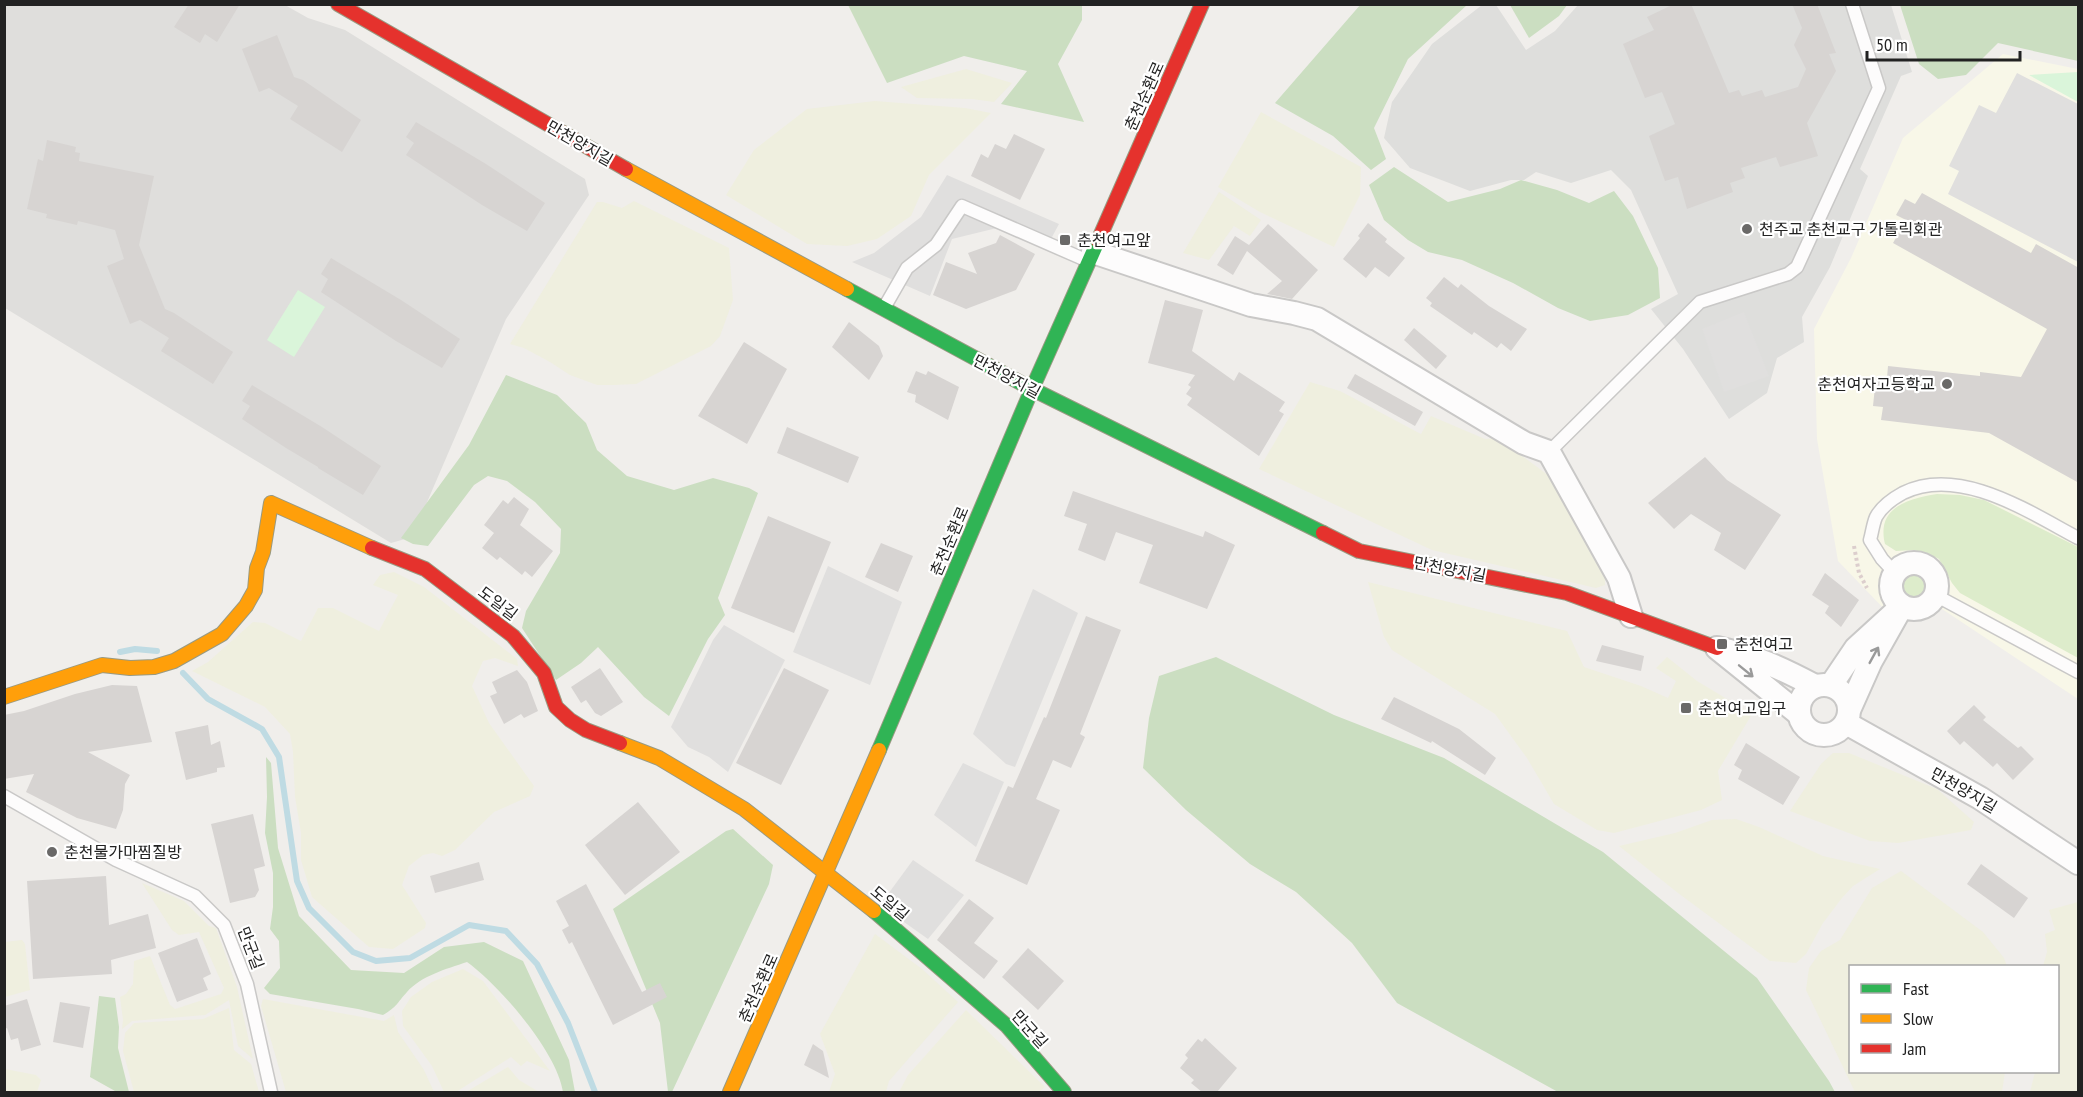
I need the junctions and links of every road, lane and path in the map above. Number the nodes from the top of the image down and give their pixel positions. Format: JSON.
{"nodes":[{"id":1,"x":338,"y":4,"type":"edge"},
{"id":2,"x":1202,"y":4,"type":"edge"},
{"id":3,"x":1852,"y":4,"type":"edge"},
{"id":4,"x":1091,"y":256,"type":"junction"},
{"id":5,"x":884,"y":309,"type":"junction"},
{"id":6,"x":1032,"y":390,"type":"junction"},
{"id":7,"x":1549,"y":452,"type":"junction"},
{"id":8,"x":2079,"y":538,"type":"edge"},
{"id":9,"x":1854,"y":539,"type":"dead end"},
{"id":10,"x":1895,"y":573,"type":"junction"},
{"id":11,"x":1868,"y":588,"type":"dead end"},
{"id":12,"x":1935,"y":595,"type":"junction"},
{"id":13,"x":1902,"y":606,"type":"junction"},
{"id":14,"x":1631,"y":616,"type":"junction"},
{"id":15,"x":1717,"y":648,"type":"junction"},
{"id":16,"x":2079,"y":672,"type":"edge"},
{"id":17,"x":1823,"y":685,"type":"junction"},
{"id":18,"x":4,"y":697,"type":"edge"},
{"id":19,"x":1799,"y":714,"type":"junction"},
{"id":20,"x":1848,"y":716,"type":"junction"},
{"id":21,"x":4,"y":796,"type":"edge"},
{"id":22,"x":2079,"y":863,"type":"edge"},
{"id":23,"x":827,"y":873,"type":"junction"},
{"id":24,"x":968,"y":992,"type":"joint"},
{"id":25,"x":271,"y":1092,"type":"edge"},
{"id":26,"x":730,"y":1092,"type":"edge"},
{"id":27,"x":1064,"y":1092,"type":"edge"}],
"edges":[{"from":1,"to":5,"type":"street","name":"만천양지길"},
{"from":2,"to":4,"type":"street","name":"춘천순환로"},
{"from":3,"to":7,"type":"lane"},
{"from":4,"to":5,"type":"lane"},
{"from":4,"to":6,"type":"street","name":"춘천순환로"},
{"from":4,"to":7,"type":"street"},
{"from":5,"to":6,"type":"street","name":"만천양지길"},
{"from":6,"to":14,"type":"street","name":"만천양지길"},
{"from":6,"to":23,"type":"street","name":"춘천순환로"},
{"from":7,"to":14,"type":"street"},
{"from":8,"to":10,"type":"lane"},
{"from":9,"to":11,"type":"path"},
{"from":10,"to":12,"type":"street"},
{"from":10,"to":13,"type":"street"},
{"from":12,"to":13,"type":"street"},
{"from":12,"to":16,"type":"lane"},
{"from":13,"to":17,"type":"street"},
{"from":20,"to":13,"type":"street","one_way":true},
{"from":14,"to":15,"type":"street","name":"만천양지길"},
{"from":15,"to":17,"type":"street"},
{"from":15,"to":19,"type":"street","one_way":true},
{"from":17,"to":19,"type":"street"},
{"from":17,"to":20,"type":"street"},
{"from":18,"to":23,"type":"street","name":"도일길"},
{"from":19,"to":20,"type":"street"},
{"from":20,"to":22,"type":"street","name":"만천양지길"},
{"from":21,"to":25,"type":"lane","name":"만군길"},
{"from":23,"to":24,"type":"street","name":"도일길"},
{"from":23,"to":26,"type":"street","name":"춘천순환로"},
{"from":24,"to":27,"type":"street","name":"만군길"}]}
